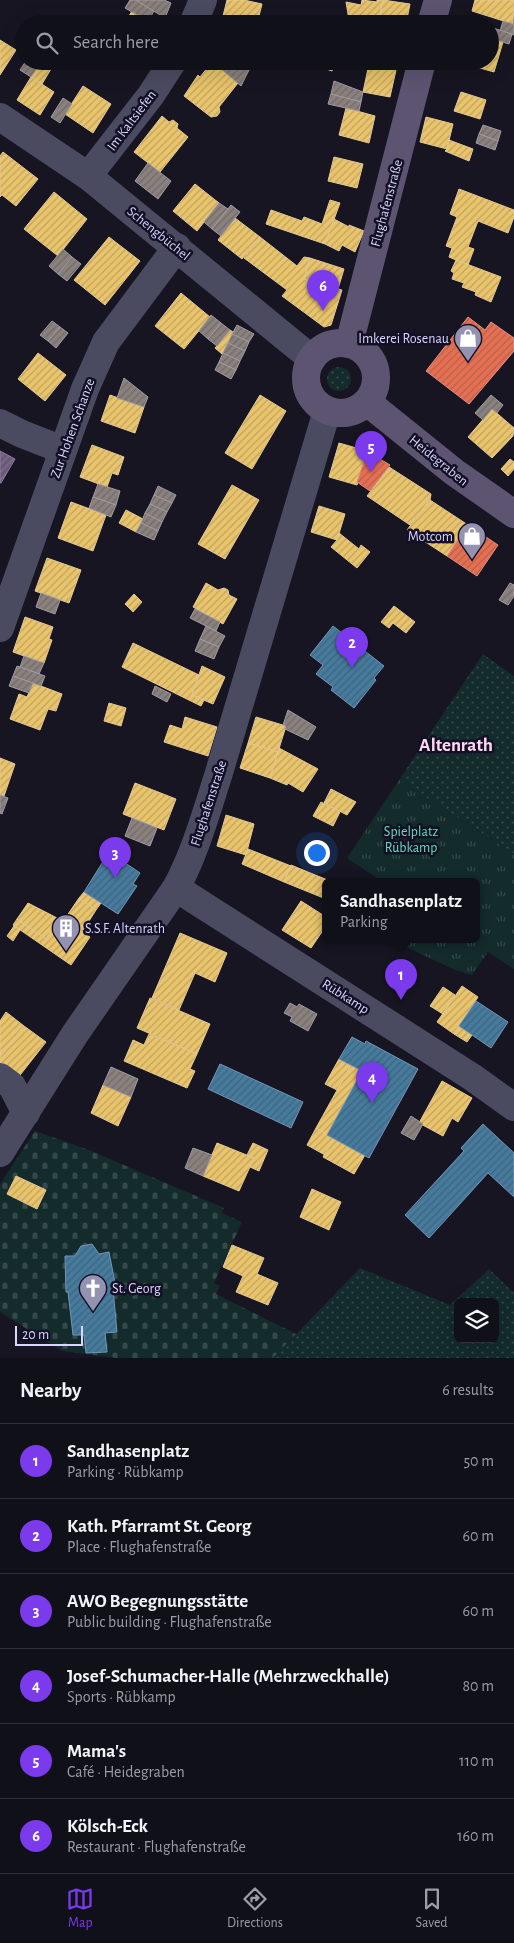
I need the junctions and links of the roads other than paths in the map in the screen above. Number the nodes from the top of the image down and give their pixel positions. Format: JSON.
{"nodes":[{"id":1,"x":203,"y":0,"type":"edge"},
{"id":2,"x":438,"y":0,"type":"edge"},
{"id":3,"x":197,"y":15,"type":"edge"},
{"id":4,"x":434,"y":15,"type":"edge"},
{"id":5,"x":167,"y":70,"type":"edge"},
{"id":6,"x":420,"y":70,"type":"edge"},
{"id":7,"x":0,"y":117,"type":"edge"},
{"id":8,"x":88,"y":176,"type":"junction"},
{"id":9,"x":177,"y":247,"type":"junction"},
{"id":10,"x":349,"y":344,"type":"junction"},
{"id":11,"x":312,"y":359,"type":"junction"},
{"id":12,"x":367,"y":402,"type":"junction"},
{"id":13,"x":327,"y":411,"type":"junction"},
{"id":14,"x":0,"y":423,"type":"edge"},
{"id":15,"x":63,"y":450,"type":"junction"},
{"id":16,"x":514,"y":514,"type":"edge"},
{"id":17,"x":0,"y":628,"type":"edge"},
{"id":18,"x":176,"y":888,"type":"junction"},
{"id":19,"x":0,"y":1077,"type":"edge"},
{"id":20,"x":514,"y":1106,"type":"edge"},
{"id":21,"x":26,"y":1112,"type":"junction"},
{"id":22,"x":0,"y":1153,"type":"edge"}],
"edges":[{"from":1,"to":3,"type":"street"},
{"from":2,"to":4,"type":"main road"},
{"from":5,"to":8,"type":"street","name":"Im Kaltsiefen"},
{"from":6,"to":10,"type":"main road","name":"Flughafenstraße"},
{"from":7,"to":8,"type":"street","name":"Schengbüchel"},
{"from":8,"to":9,"type":"street","name":"Schengbüchel"},
{"from":9,"to":11,"type":"street","name":"Schengbüchel"},
{"from":9,"to":15,"type":"street","name":"Zur Hohen Schanze"},
{"from":10,"to":11,"type":"main road"},
{"from":10,"to":12,"type":"main road"},
{"from":11,"to":13,"type":"main road"},
{"from":12,"to":13,"type":"main road"},
{"from":12,"to":16,"type":"main road","name":"Heidegraben"},
{"from":13,"to":18,"type":"street","name":"Flughafenstraße"},
{"from":14,"to":15,"type":"street"},
{"from":15,"to":17,"type":"street","name":"Zur Hohen Schanze"},
{"from":18,"to":20,"type":"street","name":"Rübkamp"},
{"from":18,"to":21,"type":"street","name":"Flughafenstraße"},
{"from":19,"to":21,"type":"street"},
{"from":21,"to":22,"type":"street","name":"Flughafenstraße"}]}
